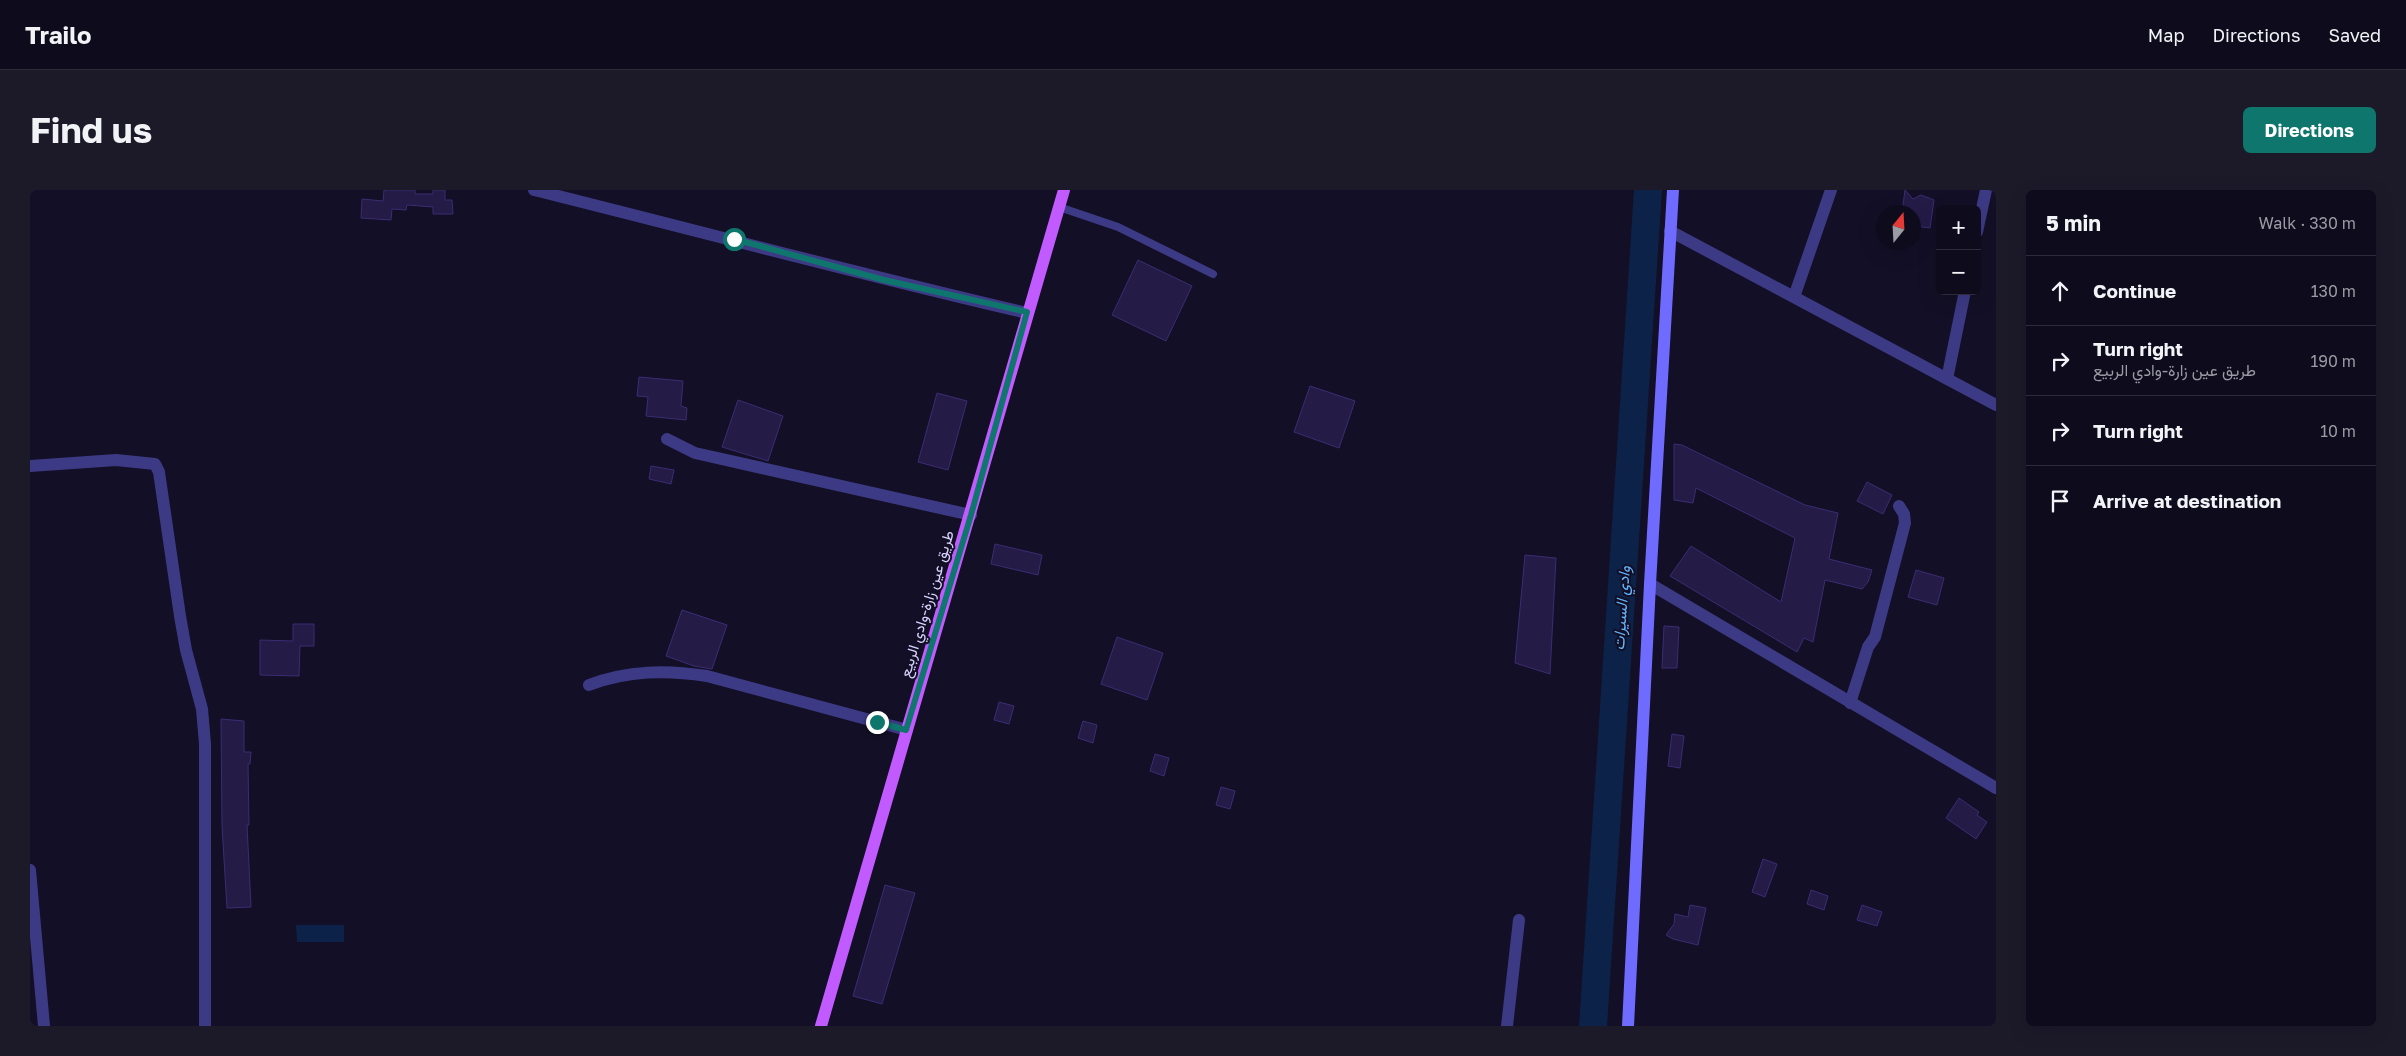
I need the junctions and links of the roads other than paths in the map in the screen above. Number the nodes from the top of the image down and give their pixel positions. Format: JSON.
{"nodes":[{"id":1,"x":534,"y":190,"type":"edge"},
{"id":2,"x":1064,"y":190,"type":"edge"},
{"id":3,"x":1673,"y":190,"type":"edge"},
{"id":4,"x":1831,"y":190,"type":"edge"},
{"id":5,"x":1986,"y":190,"type":"edge"},
{"id":6,"x":1059,"y":207,"type":"junction"},
{"id":7,"x":1981,"y":213,"type":"edge"},
{"id":8,"x":1670,"y":231,"type":"junction"},
{"id":9,"x":1213,"y":274,"type":"dead end"},
{"id":10,"x":1964,"y":295,"type":"edge"},
{"id":11,"x":1794,"y":297,"type":"junction"},
{"id":12,"x":1027,"y":312,"type":"junction"},
{"id":13,"x":1947,"y":379,"type":"junction"},
{"id":14,"x":1996,"y":405,"type":"edge"},
{"id":15,"x":667,"y":439,"type":"dead end"},
{"id":16,"x":30,"y":466,"type":"edge"},
{"id":17,"x":1899,"y":506,"type":"dead end"},
{"id":18,"x":971,"y":515,"type":"junction"},
{"id":19,"x":1650,"y":584,"type":"junction"},
{"id":20,"x":589,"y":685,"type":"dead end"},
{"id":21,"x":1850,"y":703,"type":"junction"},
{"id":22,"x":906,"y":730,"type":"junction"},
{"id":23,"x":1996,"y":788,"type":"edge"},
{"id":24,"x":30,"y":870,"type":"edge"},
{"id":25,"x":1518,"y":920,"type":"dead end"},
{"id":26,"x":44,"y":1026,"type":"edge"},
{"id":27,"x":205,"y":1026,"type":"edge"},
{"id":28,"x":821,"y":1026,"type":"edge"},
{"id":29,"x":1507,"y":1026,"type":"edge"},
{"id":30,"x":1628,"y":1026,"type":"edge"}],
"edges":[{"from":1,"to":12,"type":"street"},
{"from":2,"to":6,"type":"main road","name":"طريق عين زارة-وادي الربيع"},
{"from":3,"to":8,"type":"main road"},
{"from":4,"to":11,"type":"street"},
{"from":5,"to":7,"type":"street"},
{"from":6,"to":9,"type":"lane"},
{"from":6,"to":12,"type":"main road","name":"طريق عين زارة-وادي الربيع"},
{"from":8,"to":11,"type":"street"},
{"from":8,"to":19,"type":"main road"},
{"from":10,"to":13,"type":"street"},
{"from":11,"to":13,"type":"street"},
{"from":12,"to":18,"type":"main road","name":"طريق عين زارة-وادي الربيع"},
{"from":13,"to":14,"type":"street"},
{"from":15,"to":18,"type":"street"},
{"from":16,"to":27,"type":"street"},
{"from":17,"to":21,"type":"street"},
{"from":18,"to":22,"type":"main road","name":"طريق عين زارة-وادي الربيع"},
{"from":19,"to":21,"type":"street"},
{"from":19,"to":30,"type":"main road"},
{"from":20,"to":22,"type":"street"},
{"from":21,"to":23,"type":"street"},
{"from":22,"to":28,"type":"main road","name":"طريق عين زارة-وادي الربيع"},
{"from":24,"to":26,"type":"street"},
{"from":25,"to":29,"type":"street"}]}
